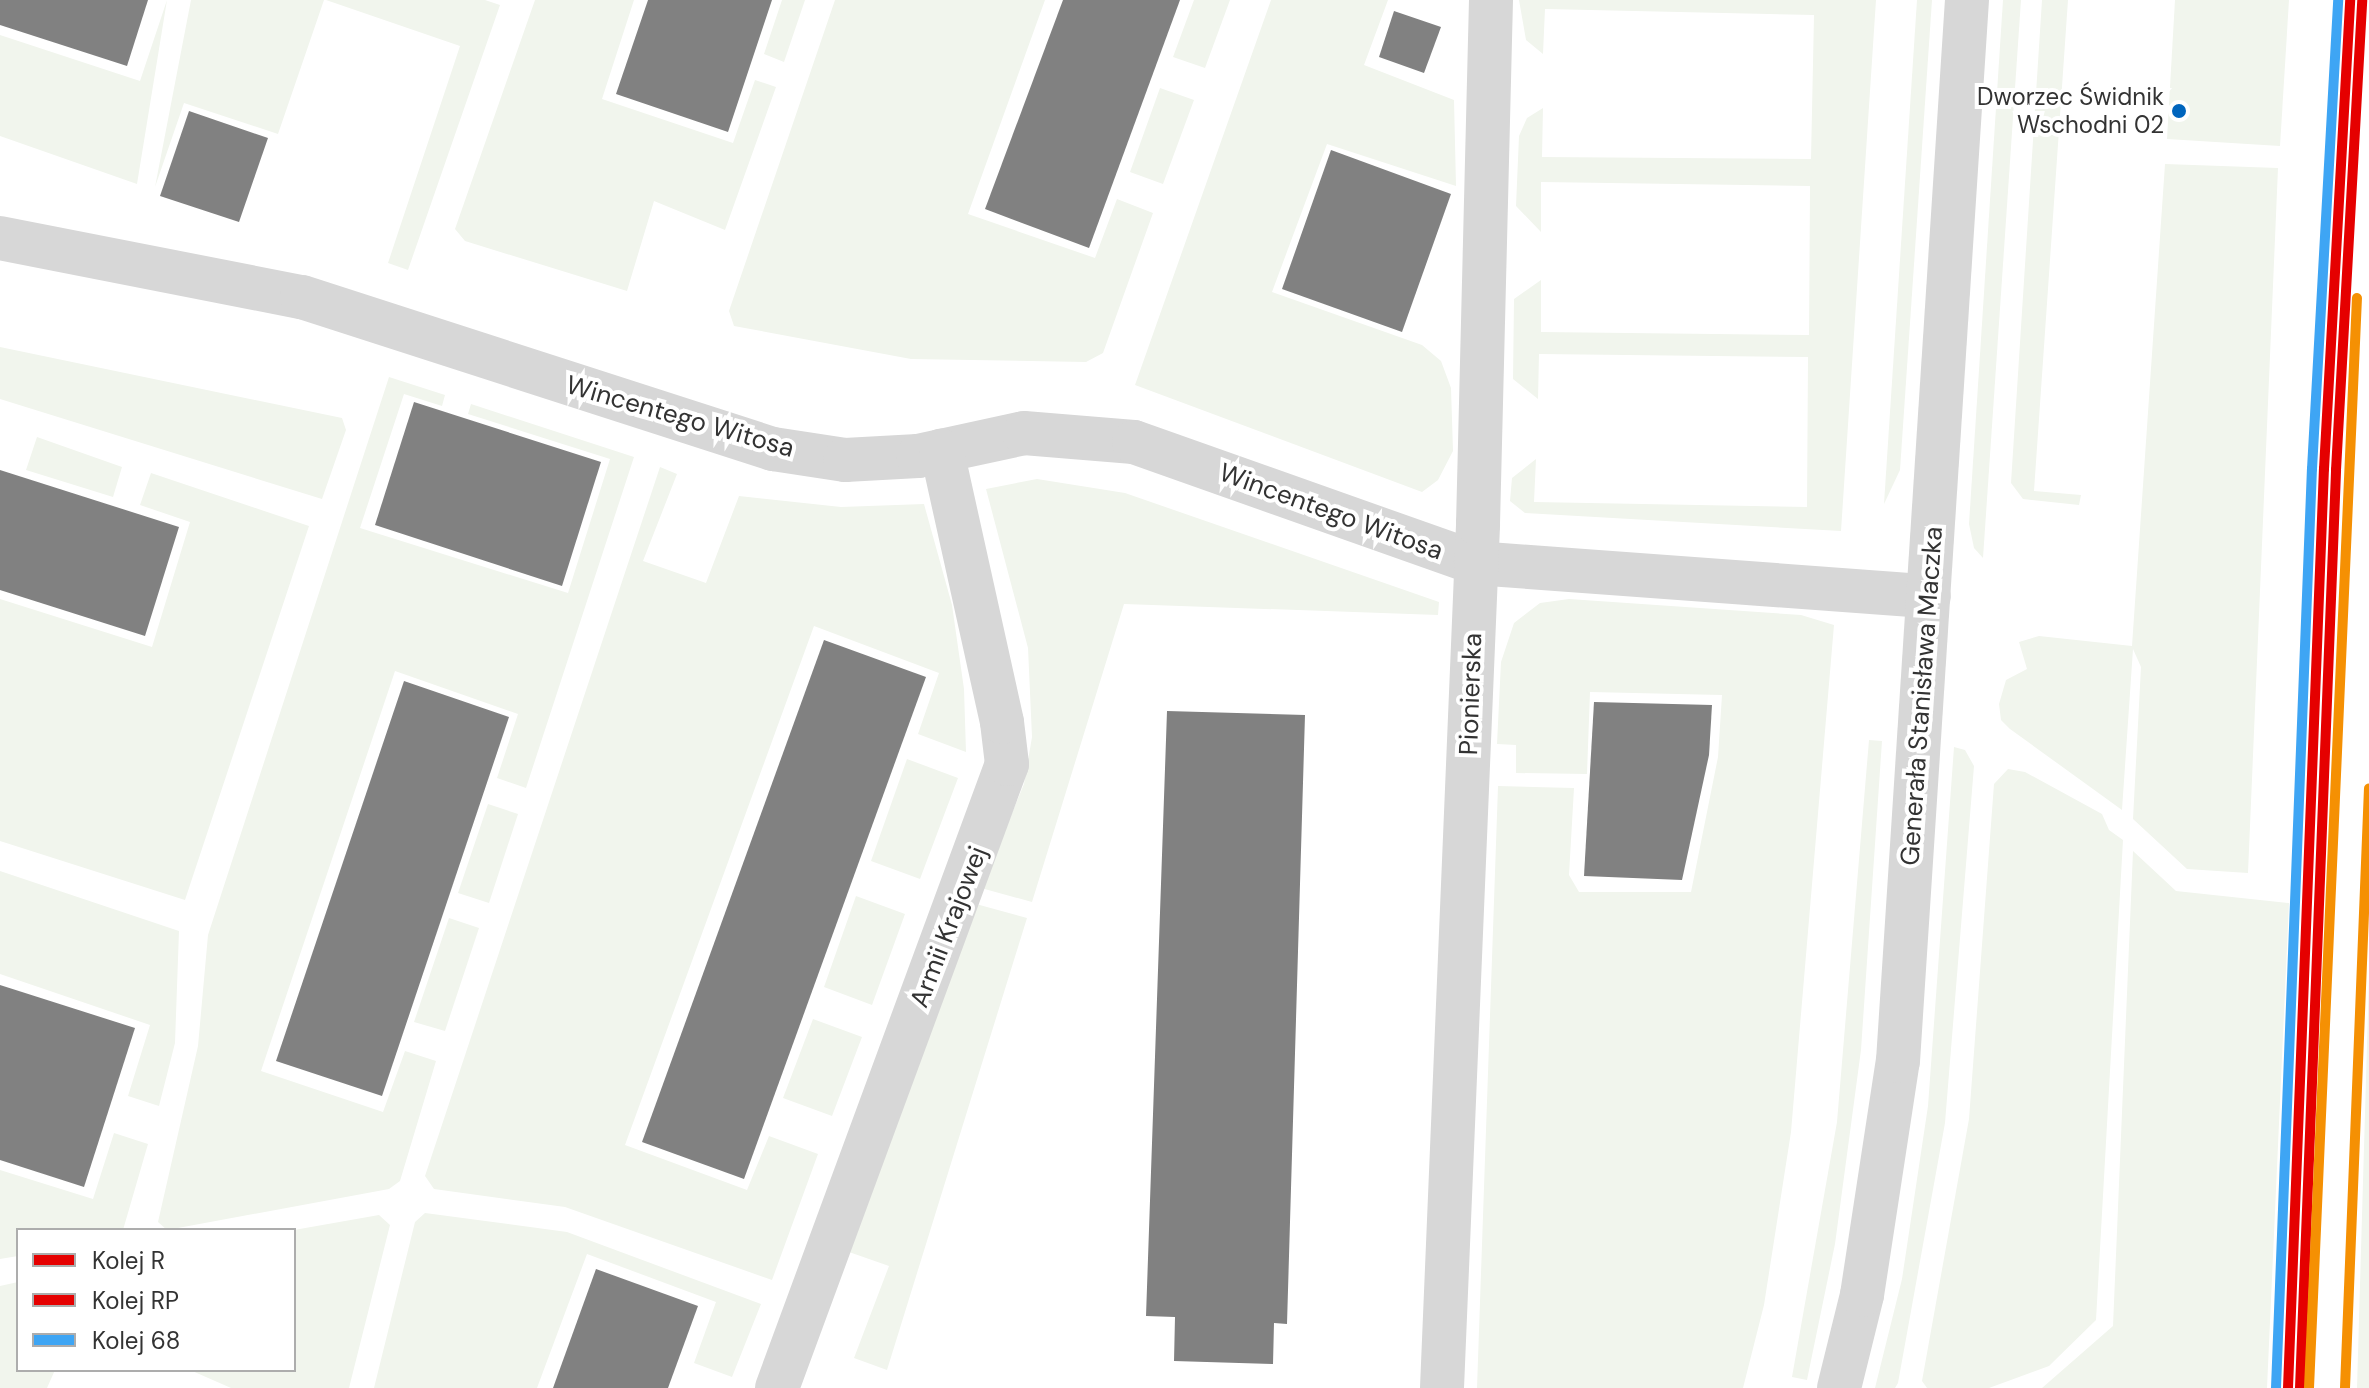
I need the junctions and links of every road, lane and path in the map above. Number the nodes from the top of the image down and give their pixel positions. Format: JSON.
{"nodes":[{"id":1,"x":1491,"y":0,"type":"edge"},
{"id":2,"x":1967,"y":0,"type":"edge"},
{"id":3,"x":0,"y":238,"type":"edge"},
{"id":4,"x":942,"y":451,"type":"junction"},
{"id":5,"x":1475,"y":563,"type":"junction"},
{"id":6,"x":1929,"y":596,"type":"junction"},
{"id":7,"x":777,"y":1388,"type":"edge"},
{"id":8,"x":1442,"y":1388,"type":"edge"},
{"id":9,"x":1839,"y":1388,"type":"edge"}],
"edges":[{"from":1,"to":5,"type":"street","name":"Pionierska"},
{"from":2,"to":6,"type":"street","name":"Generała Stanisława Maczka"},
{"from":3,"to":4,"type":"street","name":"Wincentego Witosa"},
{"from":4,"to":5,"type":"street","name":"Wincentego Witosa"},
{"from":4,"to":7,"type":"street","name":"Armii Krajowej"},
{"from":5,"to":6,"type":"street","name":"Wincentego Witosa"},
{"from":5,"to":8,"type":"street","name":"Pionierska"},
{"from":6,"to":9,"type":"street","name":"Generała Stanisława Maczka"}]}
